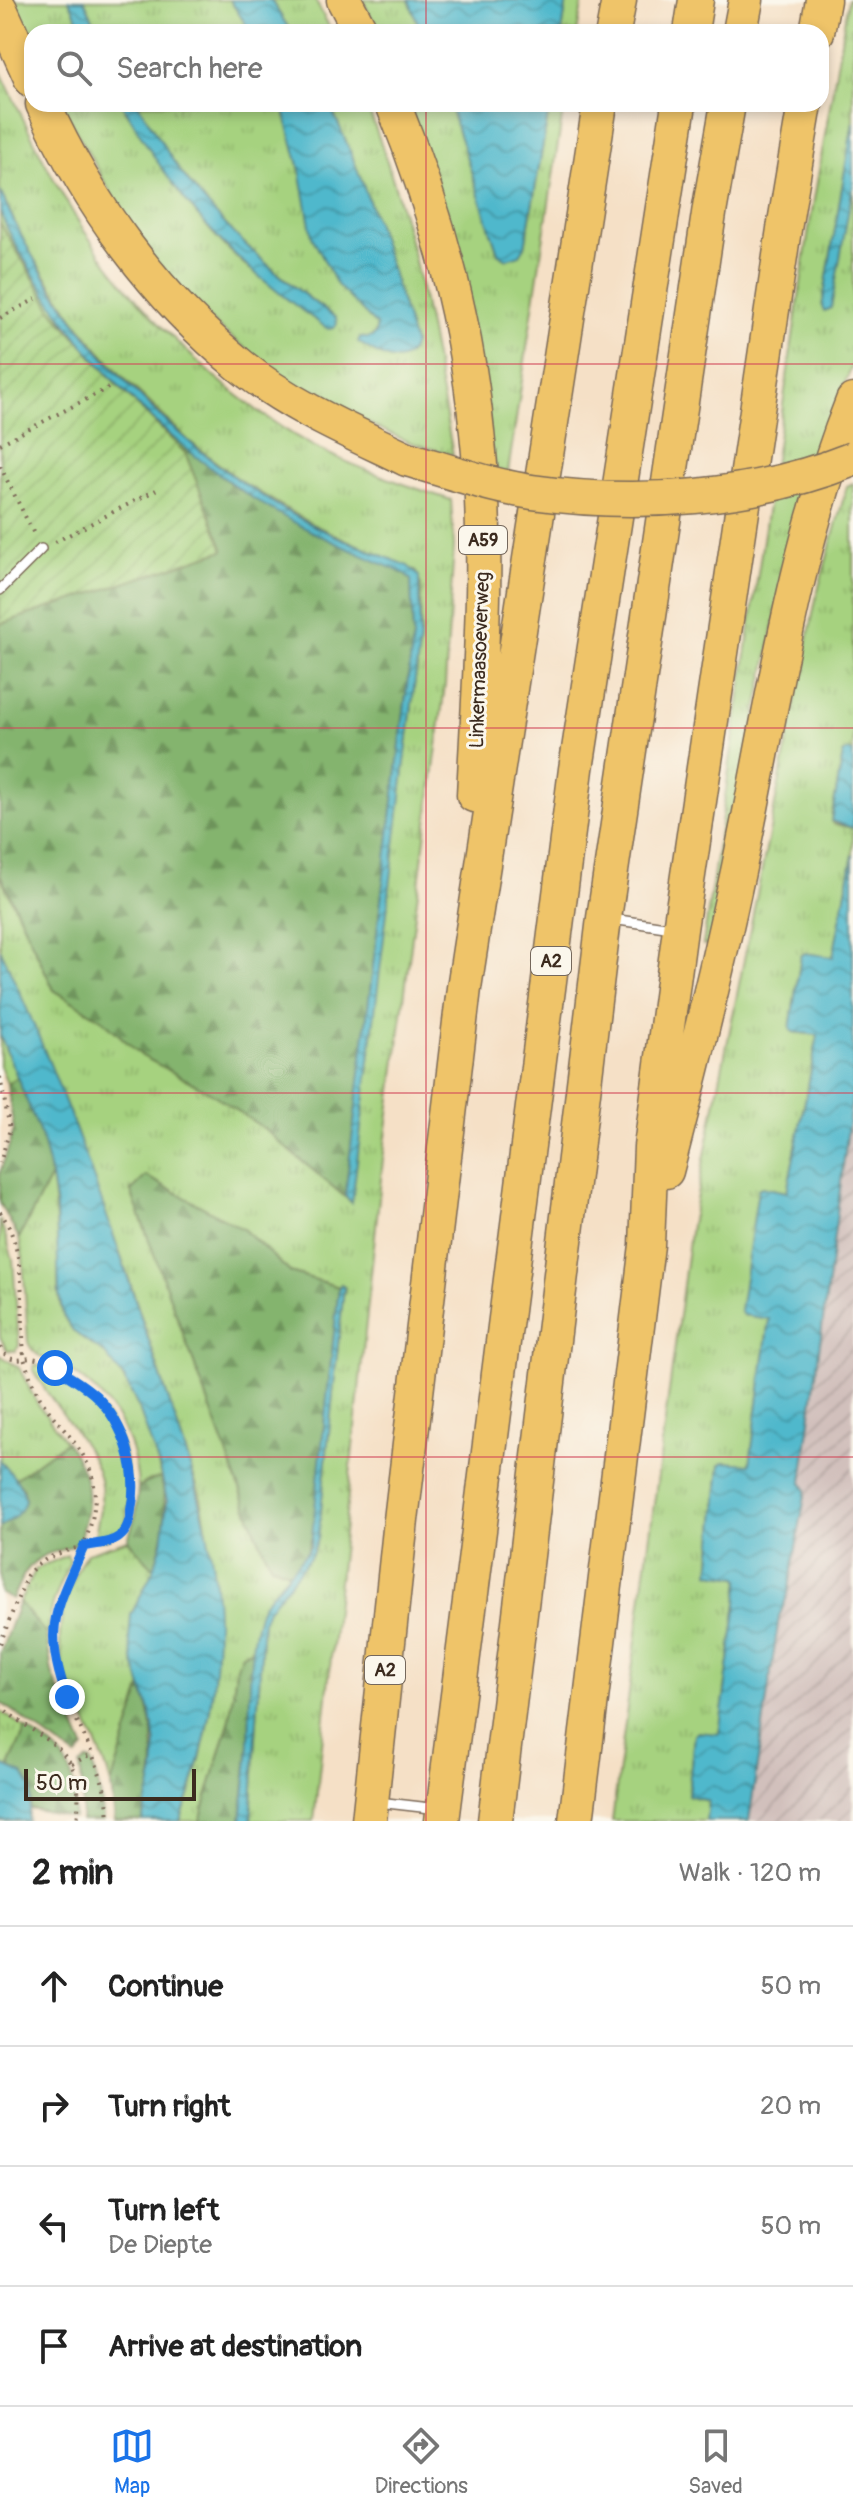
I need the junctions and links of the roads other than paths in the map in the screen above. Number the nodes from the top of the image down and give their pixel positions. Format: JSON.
{"nodes":[{"id":1,"x":344,"y":0,"type":"edge"},
{"id":2,"x":619,"y":0,"type":"edge"},
{"id":3,"x":696,"y":0,"type":"edge"},
{"id":4,"x":746,"y":0,"type":"edge"},
{"id":5,"x":823,"y":0,"type":"edge"},
{"id":6,"x":0,"y":9,"type":"edge"},
{"id":7,"x":357,"y":24,"type":"edge"},
{"id":8,"x":614,"y":24,"type":"edge"},
{"id":9,"x":692,"y":24,"type":"edge"},
{"id":10,"x":742,"y":24,"type":"edge"},
{"id":11,"x":818,"y":24,"type":"edge"},
{"id":12,"x":24,"y":62,"type":"edge"},
{"id":13,"x":47,"y":112,"type":"edge"},
{"id":14,"x":396,"y":112,"type":"edge"},
{"id":15,"x":599,"y":112,"type":"edge"},
{"id":16,"x":678,"y":112,"type":"edge"},
{"id":17,"x":727,"y":112,"type":"edge"},
{"id":18,"x":804,"y":112,"type":"edge"},
{"id":19,"x":853,"y":401,"type":"edge"},
{"id":20,"x":853,"y":459,"type":"edge"},
{"id":21,"x":41,"y":549,"type":"road end"},
{"id":22,"x":0,"y":590,"type":"edge"},
{"id":23,"x":604,"y":918,"type":"junction"},
{"id":24,"x":680,"y":929,"type":"junction"},
{"id":25,"x":464,"y":988,"type":"junction"},
{"id":26,"x":647,"y":1245,"type":"junction"},
{"id":27,"x":370,"y":1811,"type":"edge"},
{"id":28,"x":443,"y":1816,"type":"edge"},
{"id":29,"x":495,"y":1821,"type":"edge"},
{"id":30,"x":576,"y":1821,"type":"edge"}],
"edges":[{"from":1,"to":7,"type":"highway"},
{"from":2,"to":8,"type":"highway"},
{"from":3,"to":9,"type":"highway"},
{"from":4,"to":10,"type":"highway"},
{"from":5,"to":11,"type":"highway"},
{"from":6,"to":12,"type":"highway"},
{"from":13,"to":20,"type":"highway","bridge":true},
{"from":14,"to":25,"type":"highway","name":"Linkermaasoeverweg","number":"A59"},
{"from":15,"to":25,"type":"highway","number":"A2"},
{"from":16,"to":28,"type":"highway","number":"A2"},
{"from":17,"to":23,"type":"highway","number":"A2"},
{"from":18,"to":24,"type":"highway"},
{"from":19,"to":26,"type":"highway"},
{"from":21,"to":22,"type":"lane"},
{"from":23,"to":24,"type":"lane"},
{"from":23,"to":29,"type":"highway","number":"A2"},
{"from":24,"to":26,"type":"highway"},
{"from":25,"to":27,"type":"highway","number":"A2"},
{"from":26,"to":30,"type":"highway"},
{"from":27,"to":28,"type":"lane"}]}
